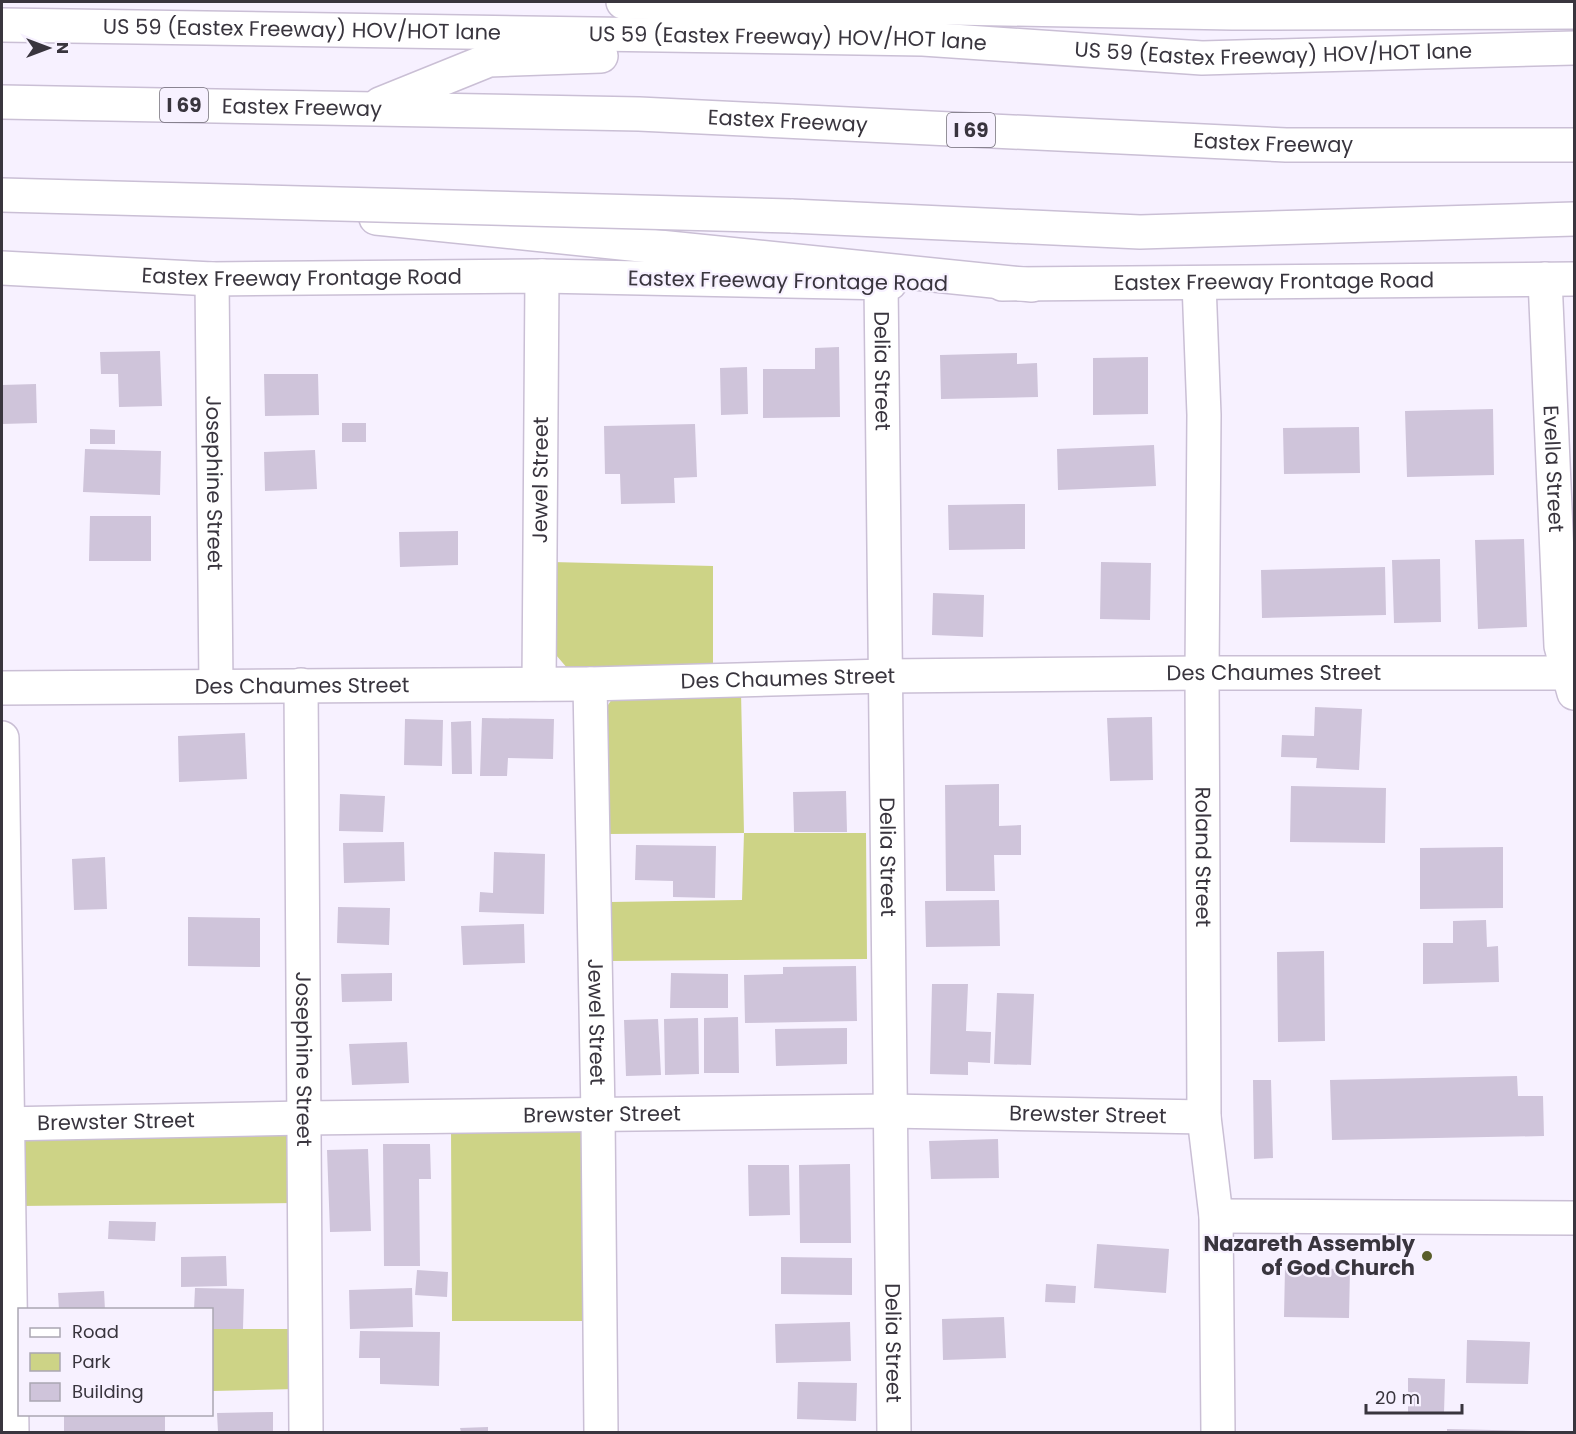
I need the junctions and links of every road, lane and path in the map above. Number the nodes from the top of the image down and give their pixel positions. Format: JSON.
{"nodes":[{"id":1,"x":623,"y":2,"type":"edge"},
{"id":2,"x":1575,"y":12,"type":"edge"},
{"id":3,"x":2,"y":25,"type":"edge"},
{"id":4,"x":1575,"y":48,"type":"edge"},
{"id":5,"x":1202,"y":58,"type":"junction"},
{"id":6,"x":2,"y":102,"type":"edge"},
{"id":7,"x":367,"y":109,"type":"junction"},
{"id":8,"x":1575,"y":144,"type":"edge"},
{"id":9,"x":2,"y":180,"type":"edge"},
{"id":10,"x":2,"y":195,"type":"edge"},
{"id":11,"x":1575,"y":219,"type":"edge"},
{"id":12,"x":2,"y":268,"type":"edge"},
{"id":13,"x":542,"y":276,"type":"junction"},
{"id":14,"x":212,"y":279,"type":"junction"},
{"id":15,"x":1560,"y":279,"type":"edge"},
{"id":16,"x":881,"y":283,"type":"junction"},
{"id":17,"x":1199,"y":283,"type":"junction"},
{"id":18,"x":1032,"y":285,"type":"junction"},
{"id":19,"x":1202,"y":673,"type":"junction"},
{"id":20,"x":886,"y":676,"type":"junction"},
{"id":21,"x":1573,"y":680,"type":"edge"},
{"id":22,"x":539,"y":684,"type":"junction"},
{"id":23,"x":590,"y":684,"type":"junction"},
{"id":24,"x":301,"y":685,"type":"junction"},
{"id":25,"x":216,"y":686,"type":"junction"},
{"id":26,"x":2,"y":688,"type":"edge"},
{"id":27,"x":2,"y":738,"type":"edge"},
{"id":28,"x":890,"y":1111,"type":"junction"},
{"id":29,"x":598,"y":1115,"type":"junction"},
{"id":30,"x":1204,"y":1117,"type":"junction"},
{"id":31,"x":305,"y":1118,"type":"junction"},
{"id":32,"x":4,"y":1124,"type":"edge"},
{"id":33,"x":1216,"y":1216,"type":"junction"},
{"id":34,"x":1575,"y":1218,"type":"edge"},
{"id":35,"x":12,"y":1432,"type":"edge"},
{"id":36,"x":306,"y":1432,"type":"edge"},
{"id":37,"x":601,"y":1432,"type":"edge"},
{"id":38,"x":894,"y":1432,"type":"edge"},
{"id":39,"x":1218,"y":1432,"type":"edge"}],
"edges":[{"from":1,"to":2,"type":"main road"},
{"from":3,"to":5,"type":"main road","name":"US 59 (Eastex Freeway) HOV/HOT lane"},
{"from":4,"to":5,"type":"main road","name":"US 59 (Eastex Freeway) HOV/HOT lane"},
{"from":5,"to":7,"type":"main road"},
{"from":6,"to":7,"type":"main road","name":"Eastex Freeway","number":"I 69"},
{"from":7,"to":8,"type":"main road","name":"Eastex Freeway","number":"I 69"},
{"from":9,"to":18,"type":"main road"},
{"from":10,"to":11,"type":"main road","bridge":true},
{"from":12,"to":14,"type":"main road","name":"Eastex Freeway Frontage Road"},
{"from":13,"to":14,"type":"main road","name":"Eastex Freeway Frontage Road"},
{"from":13,"to":16,"type":"main road","name":"Eastex Freeway Frontage Road"},
{"from":13,"to":22,"type":"main road","name":"Jewel Street"},
{"from":14,"to":25,"type":"main road","name":"Josephine Street"},
{"from":15,"to":17,"type":"main road","name":"Eastex Freeway Frontage Road"},
{"from":15,"to":21,"type":"main road","name":"Evella Street"},
{"from":16,"to":18,"type":"main road","name":"Eastex Freeway Frontage Road"},
{"from":16,"to":20,"type":"main road","name":"Delia Street"},
{"from":17,"to":18,"type":"main road","name":"Eastex Freeway Frontage Road"},
{"from":17,"to":19,"type":"main road","name":"Roland Street"},
{"from":19,"to":20,"type":"main road","name":"Des Chaumes Street"},
{"from":19,"to":21,"type":"main road","name":"Des Chaumes Street"},
{"from":19,"to":30,"type":"main road","name":"Roland Street"},
{"from":20,"to":23,"type":"main road","name":"Des Chaumes Street"},
{"from":20,"to":28,"type":"main road","name":"Delia Street"},
{"from":22,"to":23,"type":"main road","name":"Des Chaumes Street"},
{"from":22,"to":24,"type":"main road","name":"Des Chaumes Street"},
{"from":23,"to":29,"type":"main road","name":"Jewel Street"},
{"from":24,"to":25,"type":"main road","name":"Des Chaumes Street"},
{"from":24,"to":31,"type":"main road","name":"Josephine Street"},
{"from":25,"to":26,"type":"main road","name":"Des Chaumes Street"},
{"from":27,"to":32,"type":"main road"},
{"from":28,"to":29,"type":"main road","name":"Brewster Street"},
{"from":28,"to":30,"type":"main road","name":"Brewster Street"},
{"from":28,"to":38,"type":"main road","name":"Delia Street"},
{"from":29,"to":31,"type":"main road","name":"Brewster Street"},
{"from":29,"to":37,"type":"main road","name":"Jewel Street"},
{"from":30,"to":33,"type":"main road","name":"Roland Street"},
{"from":31,"to":32,"type":"main road","name":"Brewster Street"},
{"from":31,"to":36,"type":"main road","name":"Josephine Street"},
{"from":32,"to":35,"type":"main road"},
{"from":33,"to":34,"type":"main road"},
{"from":33,"to":39,"type":"main road","name":"Roland Street"}]}
